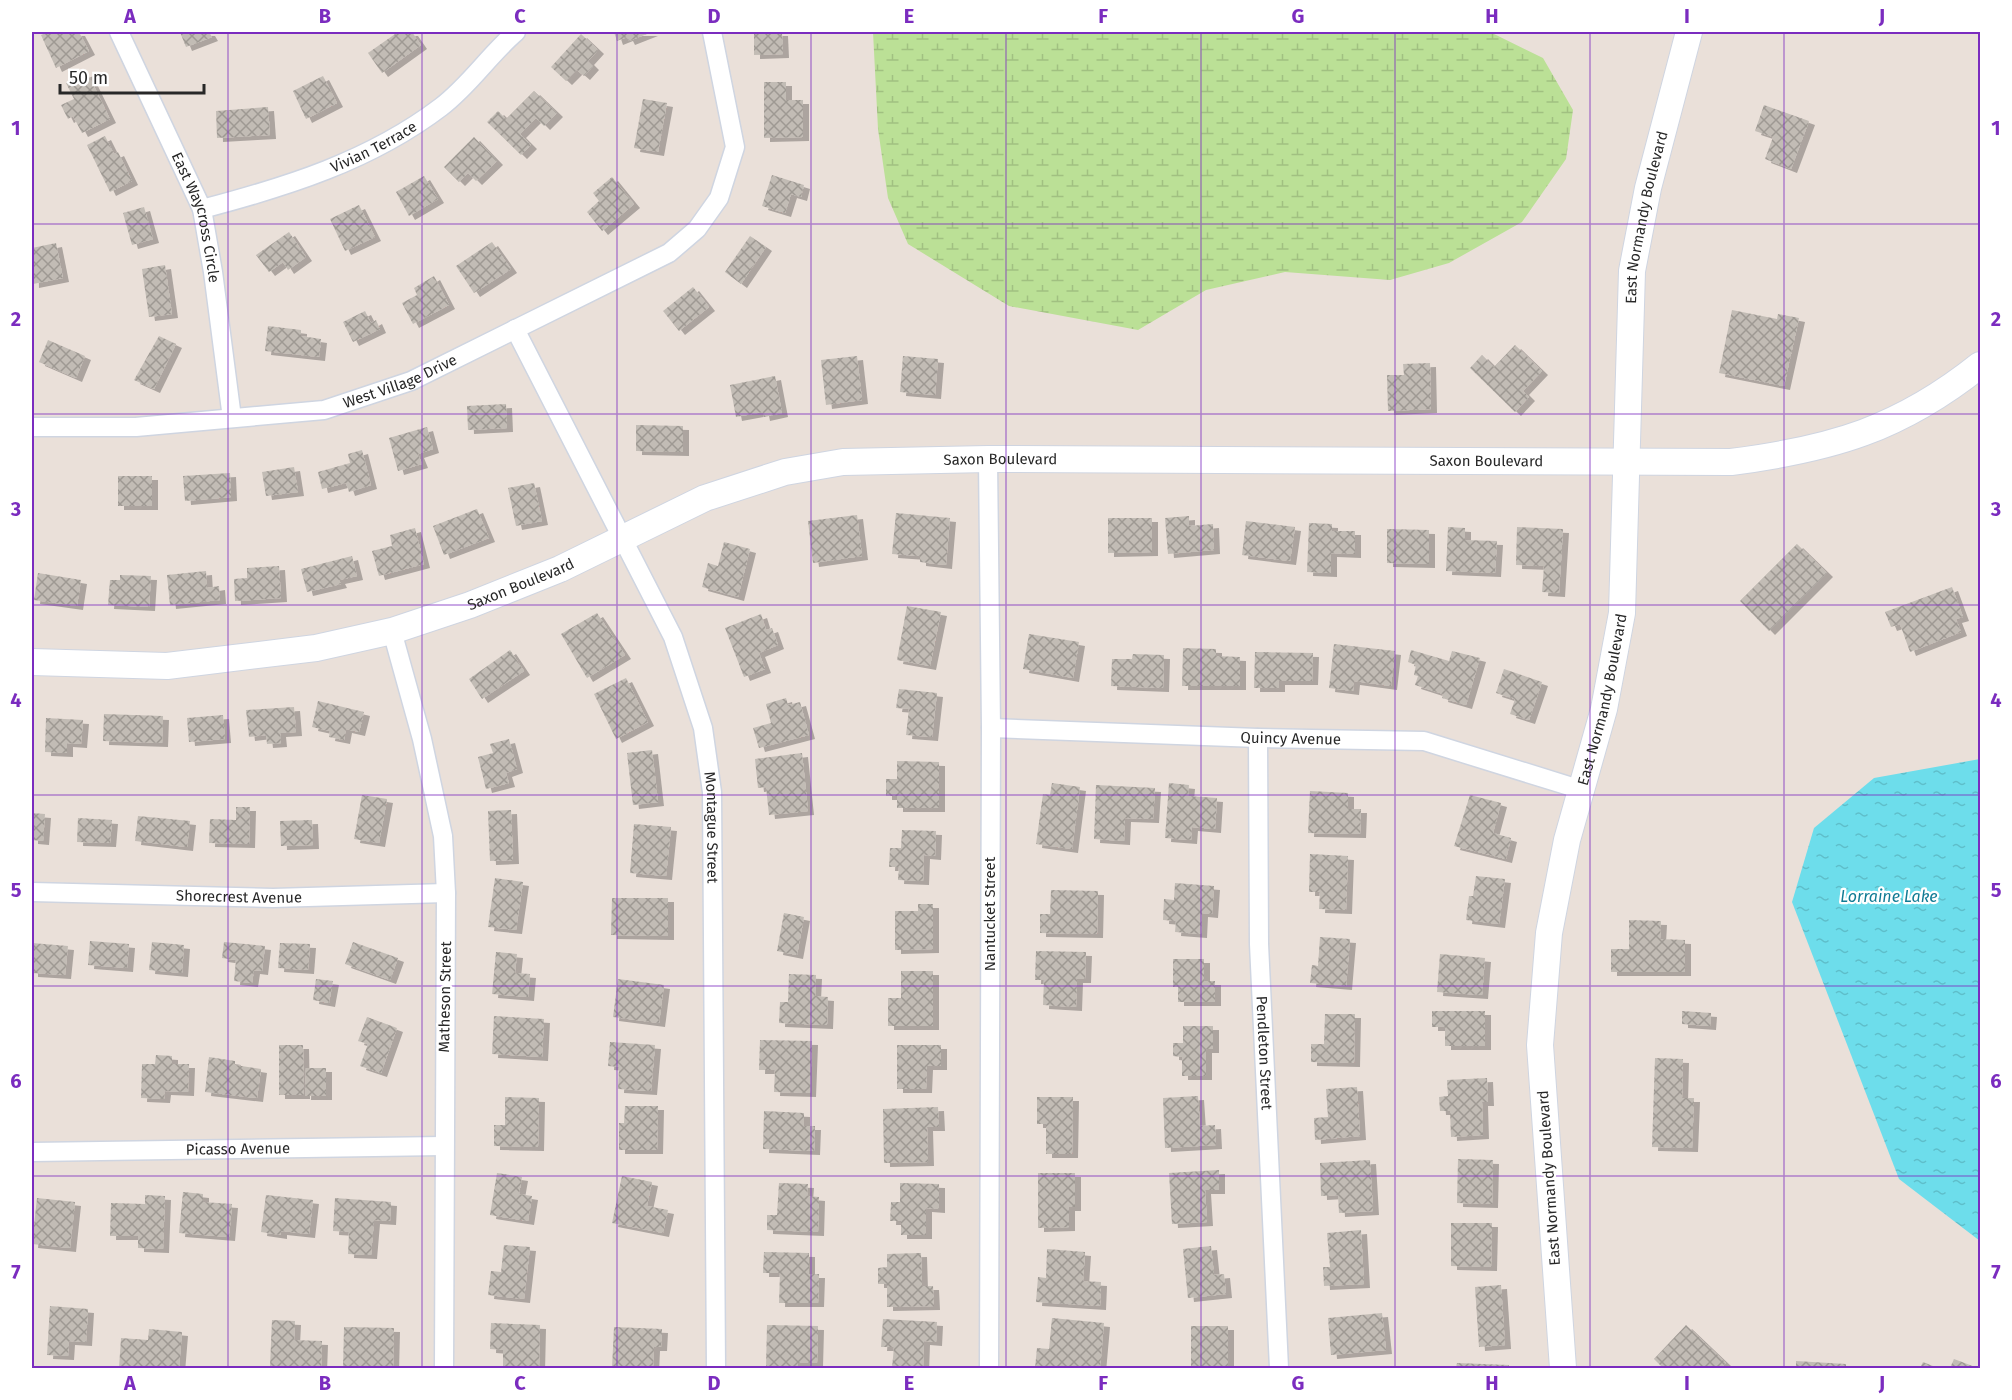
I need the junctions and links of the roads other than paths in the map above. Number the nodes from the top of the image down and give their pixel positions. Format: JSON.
{"nodes":[{"id":1,"x":119,"y":32,"type":"edge"},
{"id":2,"x":516,"y":32,"type":"edge"},
{"id":3,"x":712,"y":32,"type":"edge"},
{"id":4,"x":1689,"y":32,"type":"edge"},
{"id":5,"x":202,"y":209,"type":"junction"},
{"id":6,"x":515,"y":329,"type":"junction"},
{"id":7,"x":1980,"y":365,"type":"edge"},
{"id":8,"x":232,"y":418,"type":"junction"},
{"id":9,"x":32,"y":427,"type":"edge"},
{"id":10,"x":988,"y":459,"type":"junction"},
{"id":11,"x":1628,"y":462,"type":"junction"},
{"id":12,"x":621,"y":538,"type":"junction"},
{"id":13,"x":392,"y":631,"type":"junction"},
{"id":14,"x":32,"y":662,"type":"edge"},
{"id":15,"x":991,"y":728,"type":"junction"},
{"id":16,"x":1258,"y":738,"type":"junction"},
{"id":17,"x":1582,"y":790,"type":"junction"},
{"id":18,"x":32,"y":892,"type":"edge"},
{"id":19,"x":446,"y":893,"type":"junction"},
{"id":20,"x":443,"y":1146,"type":"junction"},
{"id":21,"x":32,"y":1152,"type":"edge"},
{"id":22,"x":444,"y":1368,"type":"edge"},
{"id":23,"x":716,"y":1368,"type":"edge"},
{"id":24,"x":989,"y":1368,"type":"edge"},
{"id":25,"x":1279,"y":1368,"type":"edge"},
{"id":26,"x":1563,"y":1368,"type":"edge"}],
"edges":[{"from":1,"to":5,"type":"street","name":"East Waycross Circle"},
{"from":2,"to":5,"type":"street","name":"Vivian Terrace"},
{"from":3,"to":6,"type":"street","name":"West Village Drive"},
{"from":4,"to":11,"type":"main road","name":"East Normandy Boulevard"},
{"from":5,"to":8,"type":"street","name":"East Waycross Circle"},
{"from":6,"to":8,"type":"street","name":"West Village Drive"},
{"from":6,"to":12,"type":"street","name":"Montague Street"},
{"from":7,"to":11,"type":"main road","name":"Saxon Boulevard"},
{"from":8,"to":9,"type":"street","name":"West Village Drive"},
{"from":10,"to":11,"type":"main road","name":"Saxon Boulevard"},
{"from":10,"to":12,"type":"main road","name":"Saxon Boulevard"},
{"from":10,"to":15,"type":"street","name":"Nantucket Street"},
{"from":11,"to":17,"type":"main road","name":"East Normandy Boulevard"},
{"from":12,"to":13,"type":"main road","name":"Saxon Boulevard"},
{"from":12,"to":23,"type":"street","name":"Montague Street"},
{"from":13,"to":14,"type":"main road","name":"Saxon Boulevard"},
{"from":13,"to":19,"type":"street","name":"Matheson Street"},
{"from":15,"to":16,"type":"street","name":"Quincy Avenue"},
{"from":15,"to":24,"type":"street","name":"Nantucket Street"},
{"from":16,"to":17,"type":"street","name":"Quincy Avenue"},
{"from":16,"to":25,"type":"street","name":"Pendleton Street"},
{"from":17,"to":26,"type":"main road","name":"East Normandy Boulevard"},
{"from":18,"to":19,"type":"street","name":"Shorecrest Avenue"},
{"from":19,"to":20,"type":"street","name":"Matheson Street"},
{"from":20,"to":21,"type":"street","name":"Picasso Avenue"},
{"from":20,"to":22,"type":"street","name":"Matheson Street"}]}
